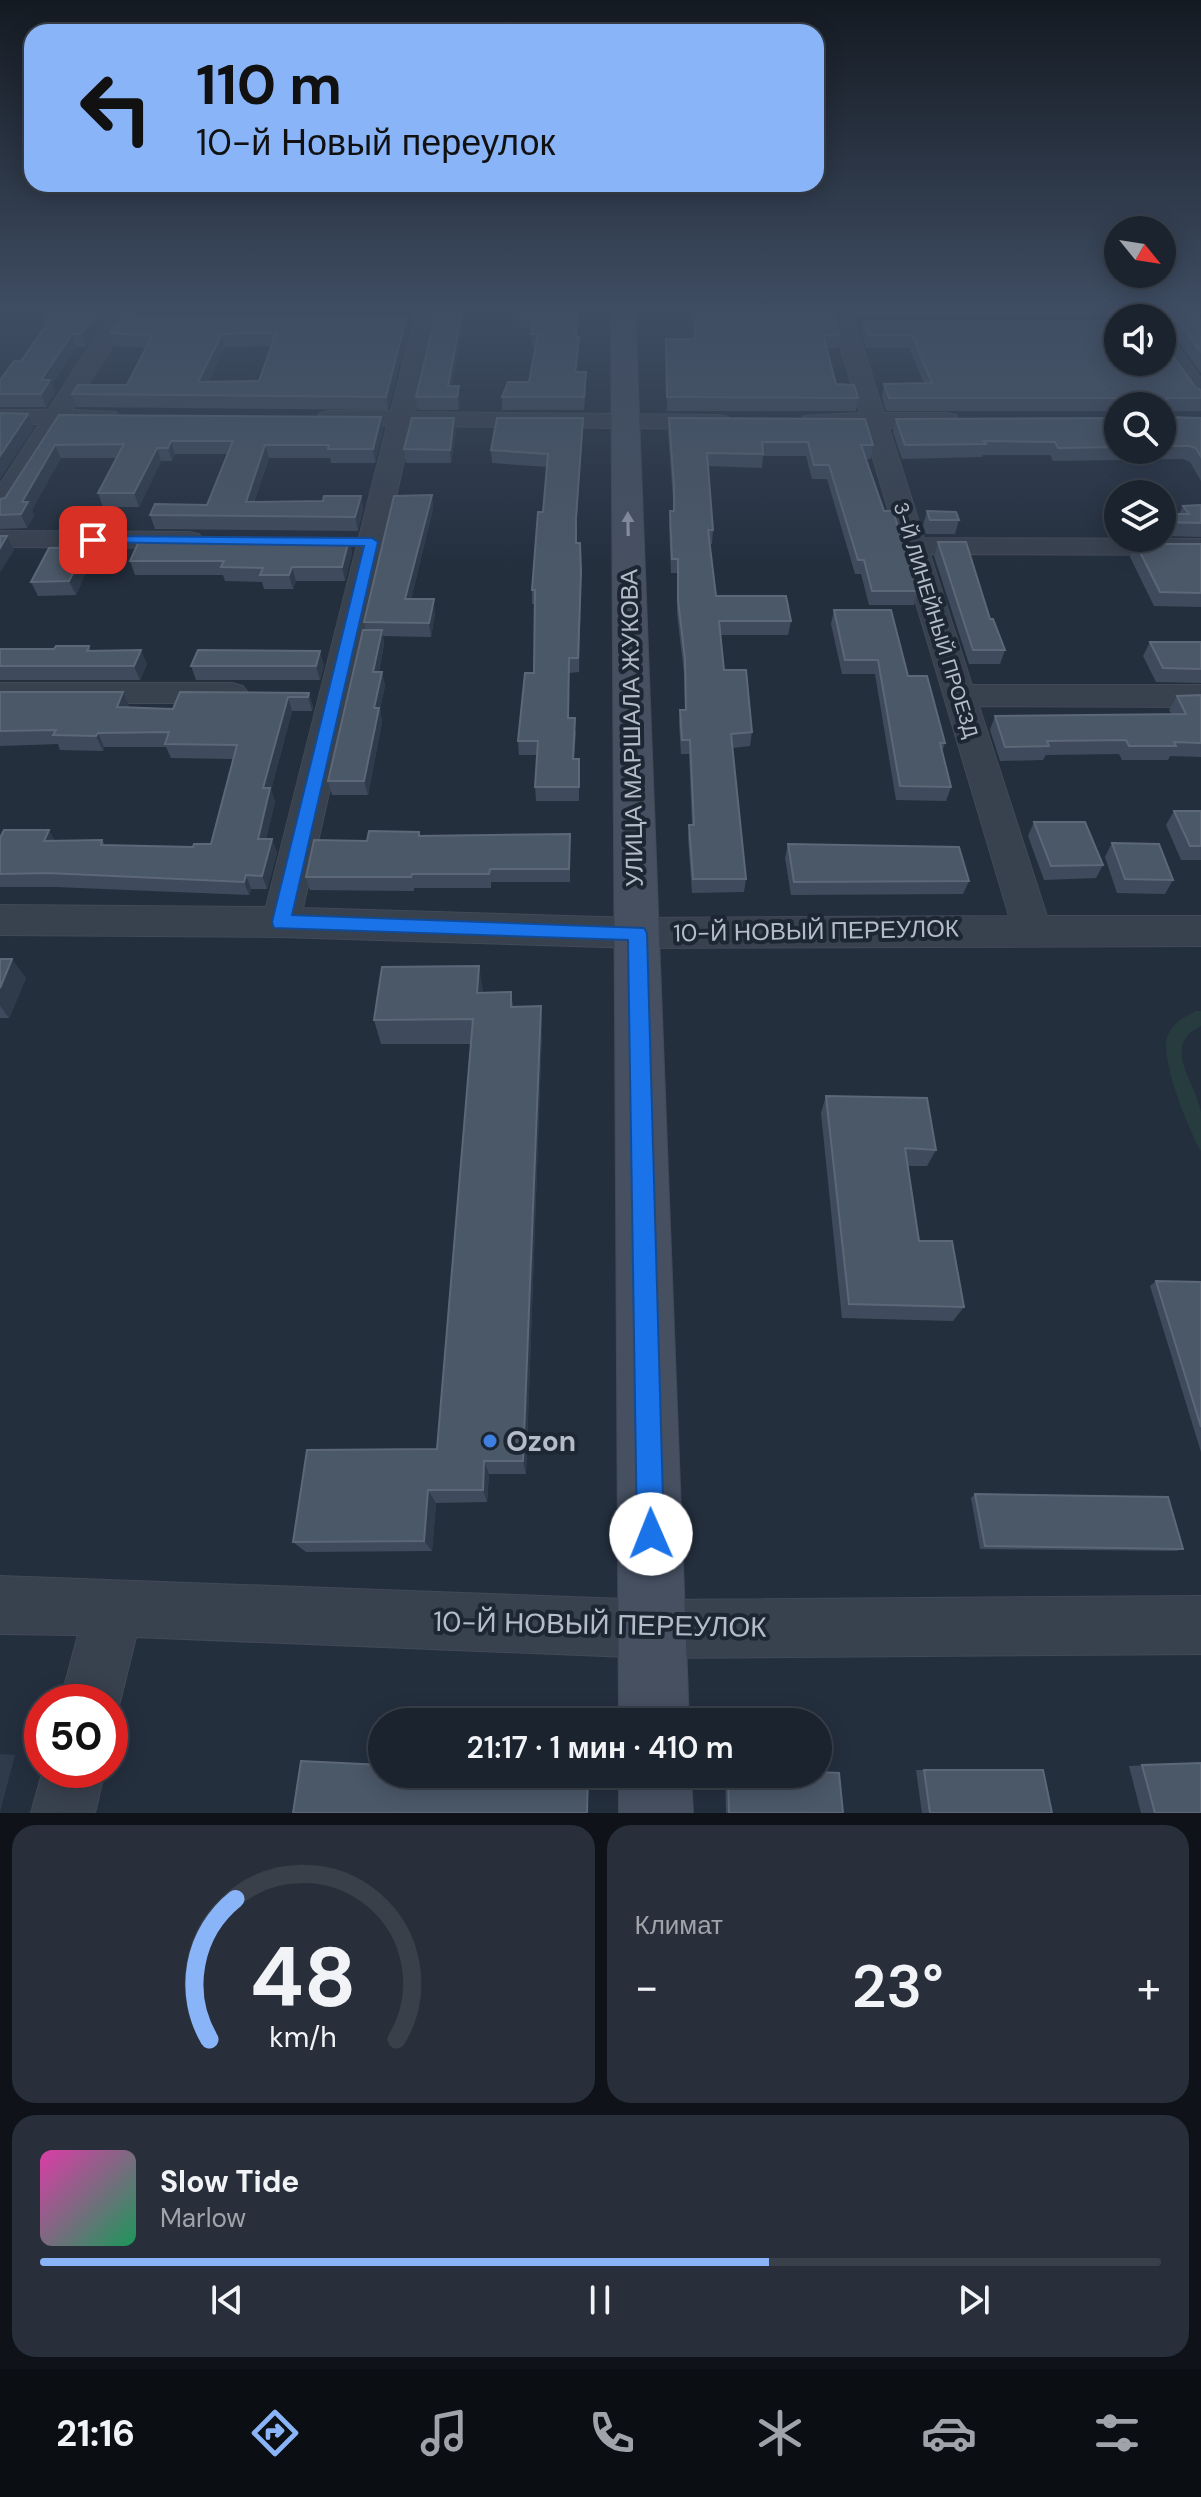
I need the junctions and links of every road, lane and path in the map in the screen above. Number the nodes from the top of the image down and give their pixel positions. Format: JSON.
{"nodes":[{"id":1,"x":70,"y":395,"type":"edge"},
{"id":2,"x":406,"y":395,"type":"edge"},
{"id":3,"x":625,"y":395,"type":"edge"},
{"id":4,"x":866,"y":395,"type":"edge"},
{"id":5,"x":0,"y":417,"type":"edge"},
{"id":6,"x":56,"y":417,"type":"junction"},
{"id":7,"x":134,"y":417,"type":"edge"},
{"id":8,"x":307,"y":418,"type":"edge"},
{"id":9,"x":401,"y":419,"type":"junction"},
{"id":10,"x":874,"y":420,"type":"junction"},
{"id":11,"x":750,"y":421,"type":"edge"},
{"id":12,"x":796,"y":421,"type":"edge"},
{"id":13,"x":965,"y":421,"type":"edge"},
{"id":14,"x":625,"y":422,"type":"junction"},
{"id":15,"x":0,"y":504,"type":"edge"},
{"id":16,"x":0,"y":539,"type":"edge"},
{"id":17,"x":217,"y":540,"type":"edge"},
{"id":18,"x":341,"y":541,"type":"edge"},
{"id":19,"x":372,"y":542,"type":"junction"},
{"id":20,"x":913,"y":545,"type":"junction"},
{"id":21,"x":1201,"y":547,"type":"edge"},
{"id":22,"x":0,"y":693,"type":"edge"},
{"id":23,"x":255,"y":693,"type":"edge"},
{"id":24,"x":960,"y":695,"type":"junction"},
{"id":25,"x":1201,"y":696,"type":"edge"},
{"id":26,"x":0,"y":920,"type":"edge"},
{"id":27,"x":281,"y":922,"type":"junction"},
{"id":28,"x":1032,"y":929,"type":"junction"},
{"id":29,"x":1201,"y":931,"type":"edge"},
{"id":30,"x":637,"y":933,"type":"junction"},
{"id":31,"x":0,"y":1605,"type":"edge"},
{"id":32,"x":114,"y":1607,"type":"junction"},
{"id":33,"x":1201,"y":1625,"type":"edge"},
{"id":34,"x":653,"y":1629,"type":"junction"},
{"id":35,"x":95,"y":1684,"type":"edge"},
{"id":36,"x":654,"y":1708,"type":"edge"},
{"id":37,"x":69,"y":1788,"type":"edge"},
{"id":38,"x":655,"y":1788,"type":"edge"},
{"id":39,"x":63,"y":1813,"type":"edge"},
{"id":40,"x":656,"y":1813,"type":"edge"}],
"edges":[{"from":1,"to":6,"type":"street"},
{"from":2,"to":9,"type":"street"},
{"from":3,"to":14,"type":"main road","name":"УЛИЦА МАРШАЛА ЖУКОВА"},
{"from":4,"to":10,"type":"street","name":"3-Й ЛИНЕЙНЫЙ ПРОЕЗД"},
{"from":5,"to":6,"type":"street"},
{"from":6,"to":7,"type":"street"},
{"from":6,"to":15,"type":"street"},
{"from":8,"to":9,"type":"street"},
{"from":9,"to":14,"type":"street"},
{"from":9,"to":19,"type":"street"},
{"from":10,"to":12,"type":"street"},
{"from":10,"to":13,"type":"street"},
{"from":10,"to":20,"type":"street","name":"3-Й ЛИНЕЙНЫЙ ПРОЕЗД"},
{"from":11,"to":14,"type":"street"},
{"from":30,"to":14,"type":"main road","name":"УЛИЦА МАРШАЛА ЖУКОВА","one_way":true},
{"from":16,"to":17,"type":"street"},
{"from":18,"to":19,"type":"street"},
{"from":19,"to":27,"type":"street"},
{"from":20,"to":21,"type":"street"},
{"from":20,"to":24,"type":"street","name":"3-Й ЛИНЕЙНЫЙ ПРОЕЗД"},
{"from":22,"to":23,"type":"street"},
{"from":24,"to":25,"type":"street"},
{"from":24,"to":28,"type":"street","name":"3-Й ЛИНЕЙНЫЙ ПРОЕЗД"},
{"from":26,"to":27,"type":"street","name":"10-Й НОВЫЙ ПЕРЕУЛОК"},
{"from":27,"to":30,"type":"street","name":"10-Й НОВЫЙ ПЕРЕУЛОК"},
{"from":28,"to":29,"type":"street","name":"10-Й НОВЫЙ ПЕРЕУЛОК"},
{"from":28,"to":30,"type":"street","name":"10-Й НОВЫЙ ПЕРЕУЛОК"},
{"from":30,"to":34,"type":"main road","name":"УЛИЦА МАРШАЛА ЖУКОВА"},
{"from":31,"to":32,"type":"street","name":"10-Й НОВЫЙ ПЕРЕУЛОК"},
{"from":32,"to":34,"type":"street","name":"10-Й НОВЫЙ ПЕРЕУЛОК"},
{"from":32,"to":35,"type":"street"},
{"from":33,"to":34,"type":"street","name":"10-Й НОВЫЙ ПЕРЕУЛОК"},
{"from":34,"to":36,"type":"main road","name":"УЛИЦА МАРШАЛА ЖУКОВА"},
{"from":37,"to":39,"type":"street"},
{"from":38,"to":40,"type":"main road"}]}
